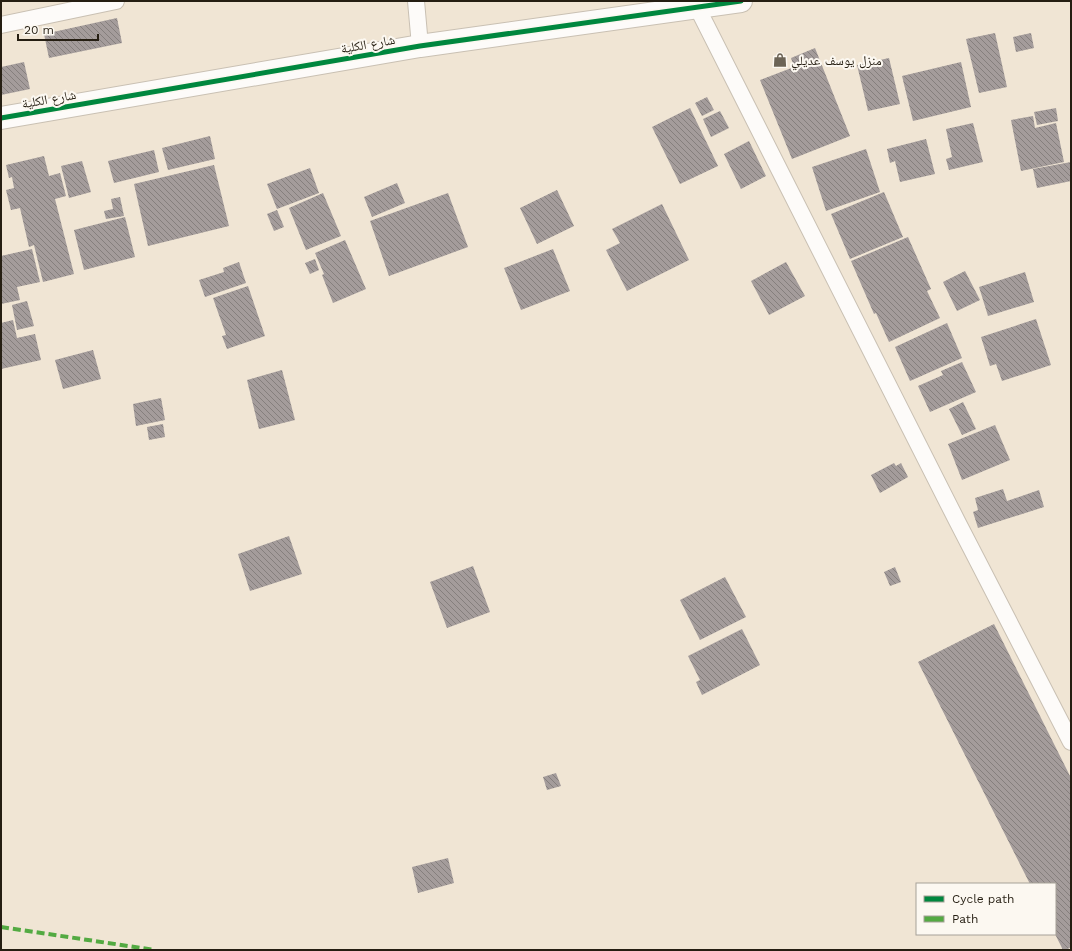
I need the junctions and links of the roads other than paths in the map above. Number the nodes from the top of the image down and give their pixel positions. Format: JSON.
{"nodes":[{"id":1,"x":116,"y":1,"type":"edge"},
{"id":2,"x":416,"y":1,"type":"edge"},
{"id":3,"x":741,"y":1,"type":"edge"},
{"id":4,"x":697,"y":7,"type":"junction"},
{"id":5,"x":1,"y":25,"type":"edge"},
{"id":6,"x":420,"y":46,"type":"junction"},
{"id":7,"x":1,"y":118,"type":"edge"},
{"id":8,"x":1071,"y":742,"type":"edge"}],
"edges":[{"from":1,"to":5,"type":"lane"},
{"from":2,"to":6,"type":"lane"},
{"from":3,"to":4,"type":"street","name":"شارع الكلية"},
{"from":4,"to":6,"type":"street","name":"شارع الكلية"},
{"from":4,"to":8,"type":"lane"},
{"from":6,"to":7,"type":"street","name":"شارع الكلية"}]}
